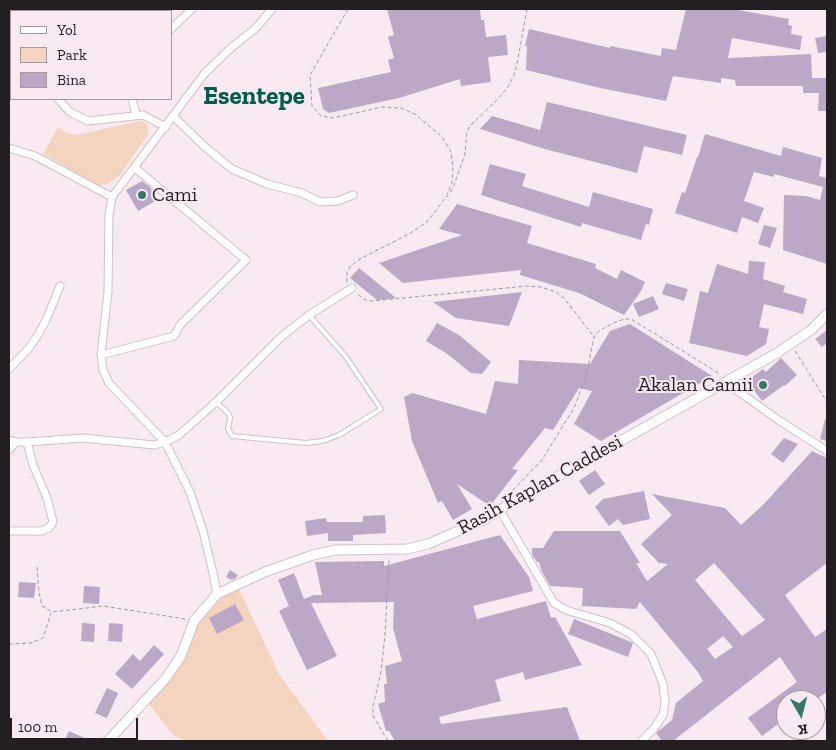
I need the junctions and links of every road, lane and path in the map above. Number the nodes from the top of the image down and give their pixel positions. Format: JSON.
{"nodes":[{"id":1,"x":192,"y":9,"type":"edge"},
{"id":2,"x":272,"y":9,"type":"edge"},
{"id":3,"x":348,"y":9,"type":"edge"},
{"id":4,"x":526,"y":9,"type":"edge"},
{"id":5,"x":172,"y":28,"type":"edge"},
{"id":6,"x":59,"y":100,"type":"edge"},
{"id":7,"x":132,"y":100,"type":"edge"},
{"id":8,"x":136,"y":114,"type":"junction"},
{"id":9,"x":173,"y":116,"type":"junction"},
{"id":10,"x":166,"y":127,"type":"junction"},
{"id":11,"x":9,"y":148,"type":"edge"},
{"id":12,"x":135,"y":168,"type":"junction"},
{"id":13,"x":353,"y":195,"type":"dead end"},
{"id":14,"x":447,"y":196,"type":"junction"},
{"id":15,"x":112,"y":197,"type":"junction"},
{"id":16,"x":60,"y":286,"type":"dead end"},
{"id":17,"x":352,"y":288,"type":"junction"},
{"id":18,"x":827,"y":314,"type":"edge"},
{"id":19,"x":309,"y":315,"type":"junction"},
{"id":20,"x":594,"y":337,"type":"junction"},
{"id":21,"x":790,"y":344,"type":"junction"},
{"id":22,"x":101,"y":355,"type":"junction"},
{"id":23,"x":9,"y":369,"type":"edge"},
{"id":24,"x":727,"y":381,"type":"junction"},
{"id":25,"x":216,"y":402,"type":"junction"},
{"id":26,"x":827,"y":402,"type":"edge"},
{"id":27,"x":12,"y":441,"type":"edge"},
{"id":28,"x":27,"y":442,"type":"junction"},
{"id":29,"x":165,"y":442,"type":"junction"},
{"id":30,"x":9,"y":450,"type":"edge"},
{"id":31,"x":827,"y":451,"type":"edge"},
{"id":32,"x":503,"y":500,"type":"dead end"},
{"id":33,"x":500,"y":510,"type":"junction"},
{"id":34,"x":9,"y":531,"type":"edge"},
{"id":35,"x":389,"y":550,"type":"junction"},
{"id":36,"x":37,"y":567,"type":"dead end"},
{"id":37,"x":216,"y":594,"type":"junction"},
{"id":38,"x":52,"y":612,"type":"junction"},
{"id":39,"x":194,"y":620,"type":"junction"},
{"id":40,"x":9,"y":644,"type":"edge"},
{"id":41,"x":108,"y":741,"type":"edge"},
{"id":42,"x":388,"y":741,"type":"edge"},
{"id":43,"x":642,"y":741,"type":"edge"}],
"edges":[{"from":1,"to":5,"type":"street"},
{"from":2,"to":9,"type":"street"},
{"from":3,"to":14,"type":"path"},
{"from":4,"to":14,"type":"path"},
{"from":6,"to":8,"type":"street"},
{"from":7,"to":8,"type":"street"},
{"from":8,"to":10,"type":"street"},
{"from":9,"to":10,"type":"street"},
{"from":9,"to":13,"type":"street"},
{"from":10,"to":12,"type":"street"},
{"from":11,"to":15,"type":"street"},
{"from":12,"to":15,"type":"street"},
{"from":12,"to":22,"type":"street"},
{"from":14,"to":17,"type":"path"},
{"from":15,"to":22,"type":"street"},
{"from":16,"to":23,"type":"street"},
{"from":17,"to":19,"type":"street"},
{"from":17,"to":20,"type":"path"},
{"from":18,"to":21,"type":"street","name":"Rasih Kaplan Caddesi"},
{"from":19,"to":25,"type":"street"},
{"from":19,"to":25,"type":"lane"},
{"from":20,"to":24,"type":"path"},
{"from":20,"to":32,"type":"path"},
{"from":21,"to":24,"type":"street","name":"Rasih Kaplan Caddesi"},
{"from":21,"to":26,"type":"path"},
{"from":22,"to":29,"type":"street"},
{"from":24,"to":31,"type":"street"},
{"from":24,"to":33,"type":"street","name":"Rasih Kaplan Caddesi"},
{"from":25,"to":29,"type":"street"},
{"from":27,"to":28,"type":"street"},
{"from":27,"to":30,"type":"street"},
{"from":28,"to":29,"type":"street"},
{"from":28,"to":34,"type":"street"},
{"from":29,"to":37,"type":"street"},
{"from":33,"to":35,"type":"street","name":"Rasih Kaplan Caddesi"},
{"from":33,"to":43,"type":"street"},
{"from":35,"to":37,"type":"street","name":"Rasih Kaplan Caddesi"},
{"from":35,"to":42,"type":"path"},
{"from":36,"to":38,"type":"path"},
{"from":37,"to":39,"type":"street","name":"Rasih Kaplan Caddesi"},
{"from":38,"to":39,"type":"path"},
{"from":38,"to":40,"type":"path"},
{"from":39,"to":41,"type":"street"}]}
